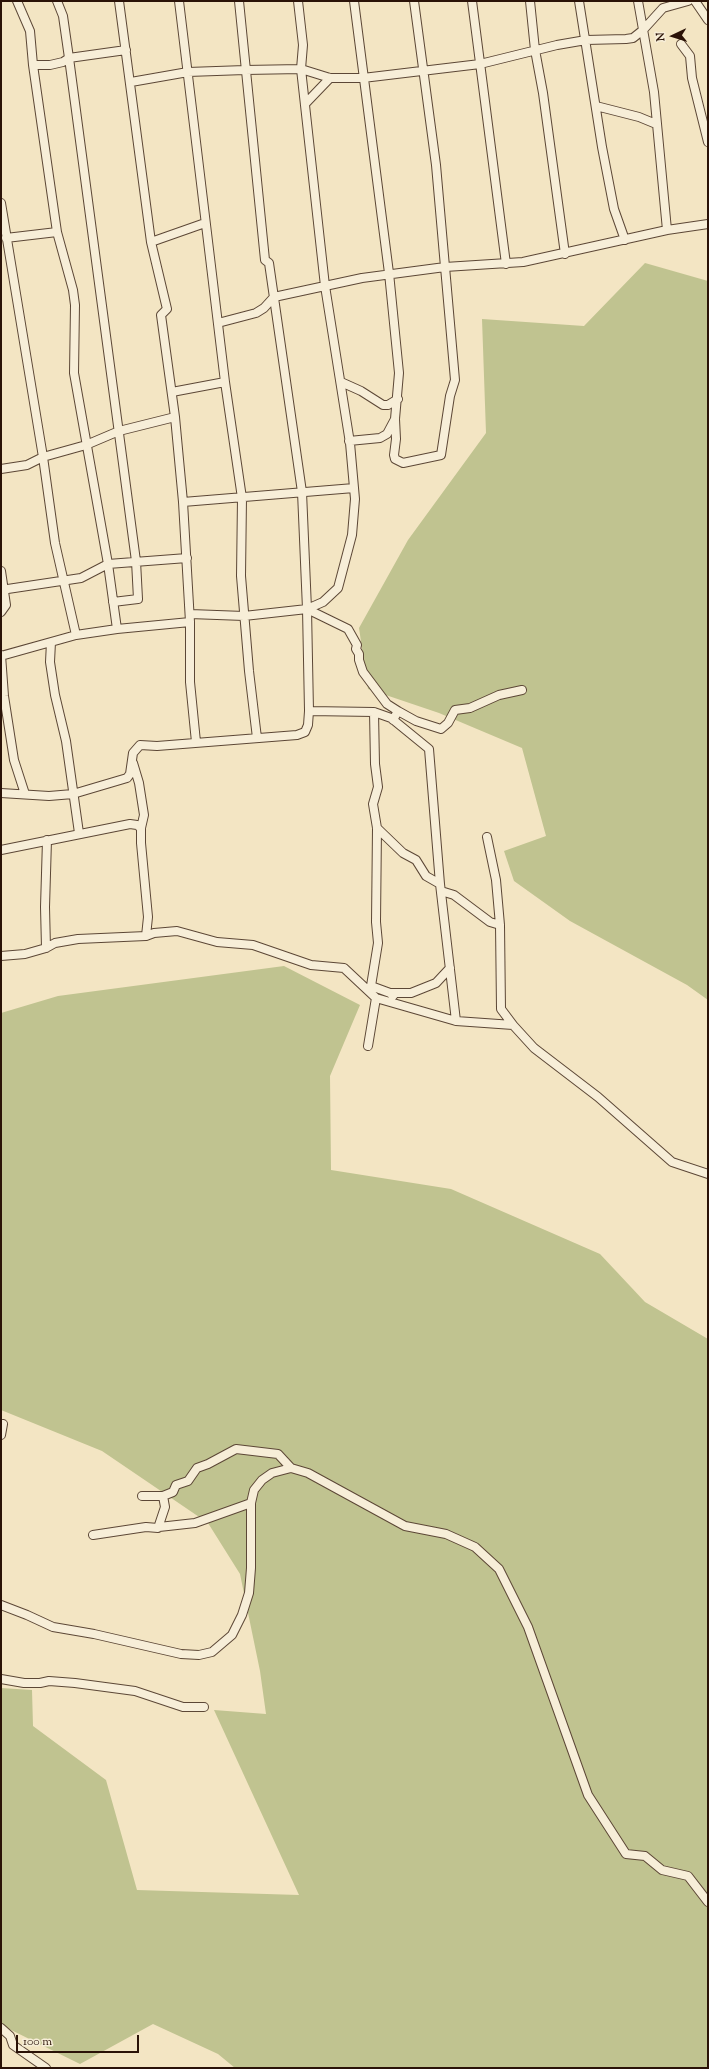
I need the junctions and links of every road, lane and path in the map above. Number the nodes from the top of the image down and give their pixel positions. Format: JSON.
{"nodes":[{"id":1,"x":14,"y":1,"type":"edge"},
{"id":2,"x":17,"y":1,"type":"edge"},
{"id":3,"x":57,"y":1,"type":"edge"},
{"id":4,"x":119,"y":1,"type":"edge"},
{"id":5,"x":179,"y":1,"type":"edge"},
{"id":6,"x":239,"y":1,"type":"edge"},
{"id":7,"x":298,"y":1,"type":"edge"},
{"id":8,"x":354,"y":1,"type":"edge"},
{"id":9,"x":414,"y":1,"type":"edge"},
{"id":10,"x":472,"y":1,"type":"edge"},
{"id":11,"x":530,"y":1,"type":"edge"},
{"id":12,"x":579,"y":1,"type":"edge"},
{"id":13,"x":638,"y":1,"type":"edge"},
{"id":14,"x":688,"y":1,"type":"edge"},
{"id":15,"x":695,"y":1,"type":"edge"},
{"id":16,"x":708,"y":20,"type":"edge"},
{"id":17,"x":643,"y":30,"type":"junction"},
{"id":18,"x":586,"y":40,"type":"junction"},
{"id":19,"x":681,"y":44,"type":"dead end"},
{"id":20,"x":126,"y":50,"type":"junction"},
{"id":21,"x":535,"y":50,"type":"junction"},
{"id":22,"x":69,"y":58,"type":"junction"},
{"id":23,"x":480,"y":64,"type":"junction"},
{"id":24,"x":33,"y":65,"type":"junction"},
{"id":25,"x":301,"y":69,"type":"junction"},
{"id":26,"x":245,"y":70,"type":"junction"},
{"id":27,"x":424,"y":71,"type":"junction"},
{"id":28,"x":188,"y":72,"type":"junction"},
{"id":29,"x":330,"y":78,"type":"junction"},
{"id":30,"x":363,"y":78,"type":"junction"},
{"id":31,"x":131,"y":82,"type":"junction"},
{"id":32,"x":305,"y":104,"type":"junction"},
{"id":33,"x":596,"y":106,"type":"junction"},
{"id":34,"x":656,"y":124,"type":"junction"},
{"id":35,"x":708,"y":142,"type":"edge"},
{"id":36,"x":1,"y":203,"type":"edge"},
{"id":37,"x":205,"y":223,"type":"junction"},
{"id":38,"x":708,"y":224,"type":"edge"},
{"id":39,"x":667,"y":230,"type":"junction"},
{"id":40,"x":57,"y":232,"type":"junction"},
{"id":41,"x":6,"y":238,"type":"junction"},
{"id":42,"x":625,"y":240,"type":"junction"},
{"id":43,"x":151,"y":242,"type":"junction"},
{"id":44,"x":565,"y":254,"type":"junction"},
{"id":45,"x":506,"y":264,"type":"junction"},
{"id":46,"x":445,"y":267,"type":"junction"},
{"id":47,"x":389,"y":273,"type":"junction"},
{"id":48,"x":325,"y":286,"type":"junction"},
{"id":49,"x":274,"y":297,"type":"junction"},
{"id":50,"x":218,"y":323,"type":"junction"},
{"id":51,"x":225,"y":382,"type":"junction"},
{"id":52,"x":341,"y":382,"type":"junction"},
{"id":53,"x":172,"y":392,"type":"junction"},
{"id":54,"x":398,"y":399,"type":"junction"},
{"id":55,"x":175,"y":417,"type":"junction"},
{"id":56,"x":395,"y":419,"type":"junction"},
{"id":57,"x":119,"y":431,"type":"junction"},
{"id":58,"x":349,"y":441,"type":"junction"},
{"id":59,"x":86,"y":445,"type":"junction"},
{"id":60,"x":44,"y":457,"type":"junction"},
{"id":61,"x":1,"y":469,"type":"edge"},
{"id":62,"x":354,"y":488,"type":"junction"},
{"id":63,"x":302,"y":492,"type":"junction"},
{"id":64,"x":242,"y":498,"type":"junction"},
{"id":65,"x":183,"y":502,"type":"junction"},
{"id":66,"x":187,"y":558,"type":"junction"},
{"id":67,"x":136,"y":561,"type":"junction"},
{"id":68,"x":108,"y":564,"type":"junction"},
{"id":69,"x":1,"y":571,"type":"edge"},
{"id":70,"x":64,"y":582,"type":"junction"},
{"id":71,"x":2,"y":590,"type":"edge"},
{"id":72,"x":113,"y":602,"type":"junction"},
{"id":73,"x":307,"y":609,"type":"junction"},
{"id":74,"x":1,"y":612,"type":"edge"},
{"id":75,"x":244,"y":616,"type":"junction"},
{"id":76,"x":190,"y":618,"type":"junction"},
{"id":77,"x":117,"y":629,"type":"junction"},
{"id":78,"x":76,"y":635,"type":"junction"},
{"id":79,"x":51,"y":642,"type":"junction"},
{"id":80,"x":1,"y":656,"type":"edge"},
{"id":81,"x":522,"y":690,"type":"dead end"},
{"id":82,"x":309,"y":711,"type":"junction"},
{"id":83,"x":398,"y":711,"type":"junction"},
{"id":84,"x":374,"y":712,"type":"junction"},
{"id":85,"x":393,"y":720,"type":"junction"},
{"id":86,"x":257,"y":738,"type":"junction"},
{"id":87,"x":196,"y":742,"type":"junction"},
{"id":88,"x":132,"y":761,"type":"junction"},
{"id":89,"x":1,"y":793,"type":"edge"},
{"id":90,"x":25,"y":794,"type":"junction"},
{"id":91,"x":73,"y":794,"type":"junction"},
{"id":92,"x":141,"y":828,"type":"junction"},
{"id":93,"x":377,"y":828,"type":"junction"},
{"id":94,"x":79,"y":833,"type":"junction"},
{"id":95,"x":487,"y":837,"type":"dead end"},
{"id":96,"x":47,"y":840,"type":"junction"},
{"id":97,"x":1,"y":850,"type":"edge"},
{"id":98,"x":440,"y":888,"type":"junction"},
{"id":99,"x":500,"y":925,"type":"junction"},
{"id":100,"x":146,"y":936,"type":"junction"},
{"id":101,"x":46,"y":948,"type":"junction"},
{"id":102,"x":1,"y":956,"type":"edge"},
{"id":103,"x":450,"y":968,"type":"junction"},
{"id":104,"x":370,"y":989,"type":"junction"},
{"id":105,"x":390,"y":993,"type":"junction"},
{"id":106,"x":376,"y":998,"type":"junction"},
{"id":107,"x":401,"y":1005,"type":"junction"},
{"id":108,"x":456,"y":1021,"type":"junction"},
{"id":109,"x":513,"y":1025,"type":"junction"},
{"id":110,"x":368,"y":1046,"type":"dead end"},
{"id":111,"x":708,"y":1174,"type":"edge"},
{"id":112,"x":3,"y":1424,"type":"dead end"},
{"id":113,"x":1,"y":1435,"type":"edge"},
{"id":114,"x":291,"y":1468,"type":"junction"},
{"id":115,"x":142,"y":1496,"type":"dead end"},
{"id":116,"x":163,"y":1496,"type":"junction"},
{"id":117,"x":251,"y":1503,"type":"junction"},
{"id":118,"x":159,"y":1527,"type":"junction"},
{"id":119,"x":92,"y":1535,"type":"dead end"},
{"id":120,"x":1,"y":1605,"type":"edge"},
{"id":121,"x":1,"y":1679,"type":"edge"},
{"id":122,"x":204,"y":1707,"type":"dead end"},
{"id":123,"x":708,"y":1902,"type":"edge"},
{"id":124,"x":1,"y":2028,"type":"edge"},
{"id":125,"x":46,"y":2068,"type":"edge"}],
"edges":[{"from":1,"to":2,"type":"street"},
{"from":2,"to":24,"type":"street"},
{"from":3,"to":22,"type":"street"},
{"from":4,"to":20,"type":"street"},
{"from":5,"to":28,"type":"street"},
{"from":6,"to":26,"type":"street"},
{"from":7,"to":25,"type":"street"},
{"from":8,"to":30,"type":"street"},
{"from":9,"to":27,"type":"street"},
{"from":10,"to":23,"type":"street"},
{"from":11,"to":21,"type":"street"},
{"from":12,"to":18,"type":"street"},
{"from":13,"to":17,"type":"street"},
{"from":14,"to":17,"type":"street"},
{"from":15,"to":16,"type":"street"},
{"from":17,"to":18,"type":"street"},
{"from":17,"to":34,"type":"street"},
{"from":18,"to":21,"type":"street"},
{"from":18,"to":33,"type":"street"},
{"from":19,"to":35,"type":"street"},
{"from":20,"to":22,"type":"street"},
{"from":20,"to":31,"type":"street"},
{"from":21,"to":23,"type":"street"},
{"from":21,"to":44,"type":"street"},
{"from":22,"to":24,"type":"street"},
{"from":22,"to":57,"type":"street"},
{"from":23,"to":27,"type":"street"},
{"from":23,"to":45,"type":"street"},
{"from":24,"to":40,"type":"street"},
{"from":25,"to":26,"type":"street"},
{"from":25,"to":29,"type":"street"},
{"from":25,"to":32,"type":"street"},
{"from":26,"to":28,"type":"street"},
{"from":26,"to":49,"type":"street"},
{"from":27,"to":30,"type":"street"},
{"from":27,"to":46,"type":"street"},
{"from":28,"to":31,"type":"street"},
{"from":28,"to":37,"type":"street"},
{"from":29,"to":30,"type":"street"},
{"from":29,"to":32,"type":"street"},
{"from":30,"to":47,"type":"street"},
{"from":31,"to":43,"type":"street"},
{"from":32,"to":48,"type":"street"},
{"from":33,"to":34,"type":"street"},
{"from":33,"to":42,"type":"street"},
{"from":34,"to":39,"type":"street"},
{"from":36,"to":41,"type":"street"},
{"from":37,"to":43,"type":"street"},
{"from":37,"to":50,"type":"street"},
{"from":38,"to":39,"type":"street"},
{"from":39,"to":42,"type":"street"},
{"from":40,"to":41,"type":"street"},
{"from":40,"to":59,"type":"street"},
{"from":41,"to":60,"type":"street"},
{"from":42,"to":44,"type":"street"},
{"from":43,"to":53,"type":"street"},
{"from":44,"to":45,"type":"street"},
{"from":45,"to":46,"type":"street"},
{"from":46,"to":47,"type":"street"},
{"from":46,"to":56,"type":"street"},
{"from":47,"to":48,"type":"street"},
{"from":47,"to":54,"type":"street"},
{"from":48,"to":49,"type":"street"},
{"from":48,"to":52,"type":"street"},
{"from":49,"to":50,"type":"street"},
{"from":49,"to":63,"type":"street"},
{"from":50,"to":51,"type":"street"},
{"from":51,"to":53,"type":"street"},
{"from":51,"to":64,"type":"street"},
{"from":52,"to":54,"type":"street"},
{"from":52,"to":58,"type":"street"},
{"from":53,"to":55,"type":"street"},
{"from":54,"to":56,"type":"street"},
{"from":55,"to":57,"type":"street"},
{"from":55,"to":65,"type":"street"},
{"from":56,"to":58,"type":"street"},
{"from":57,"to":59,"type":"street"},
{"from":57,"to":67,"type":"street"},
{"from":58,"to":62,"type":"street"},
{"from":59,"to":60,"type":"street"},
{"from":59,"to":68,"type":"street"},
{"from":60,"to":61,"type":"street"},
{"from":60,"to":70,"type":"street"},
{"from":62,"to":63,"type":"street"},
{"from":62,"to":73,"type":"street"},
{"from":63,"to":64,"type":"street"},
{"from":63,"to":73,"type":"street"},
{"from":64,"to":65,"type":"street"},
{"from":64,"to":75,"type":"street"},
{"from":65,"to":66,"type":"street"},
{"from":66,"to":67,"type":"street"},
{"from":66,"to":76,"type":"street"},
{"from":67,"to":68,"type":"street"},
{"from":67,"to":72,"type":"street"},
{"from":68,"to":70,"type":"street"},
{"from":68,"to":72,"type":"street"},
{"from":69,"to":71,"type":"street"},
{"from":70,"to":71,"type":"street"},
{"from":70,"to":78,"type":"street"},
{"from":71,"to":74,"type":"street"},
{"from":72,"to":77,"type":"street"},
{"from":73,"to":75,"type":"street"},
{"from":73,"to":82,"type":"street"},
{"from":73,"to":83,"type":"street"},
{"from":75,"to":76,"type":"street"},
{"from":75,"to":86,"type":"street"},
{"from":76,"to":77,"type":"street"},
{"from":76,"to":87,"type":"street"},
{"from":77,"to":78,"type":"street"},
{"from":78,"to":79,"type":"street"},
{"from":79,"to":80,"type":"street"},
{"from":79,"to":91,"type":"street"},
{"from":80,"to":90,"type":"street"},
{"from":81,"to":83,"type":"street"},
{"from":82,"to":84,"type":"street"},
{"from":82,"to":86,"type":"street"},
{"from":83,"to":85,"type":"street"},
{"from":84,"to":85,"type":"street"},
{"from":84,"to":93,"type":"street"},
{"from":85,"to":98,"type":"street"},
{"from":86,"to":87,"type":"street"},
{"from":87,"to":88,"type":"street"},
{"from":88,"to":91,"type":"street"},
{"from":88,"to":92,"type":"street"},
{"from":89,"to":90,"type":"street"},
{"from":90,"to":91,"type":"street"},
{"from":91,"to":94,"type":"street"},
{"from":92,"to":94,"type":"street"},
{"from":92,"to":100,"type":"street"},
{"from":93,"to":98,"type":"street"},
{"from":93,"to":104,"type":"street"},
{"from":94,"to":96,"type":"street"},
{"from":95,"to":99,"type":"street"},
{"from":96,"to":97,"type":"street"},
{"from":96,"to":101,"type":"street"},
{"from":98,"to":99,"type":"street"},
{"from":98,"to":103,"type":"street"},
{"from":99,"to":109,"type":"street"},
{"from":100,"to":101,"type":"street"},
{"from":100,"to":104,"type":"street"},
{"from":101,"to":102,"type":"street"},
{"from":103,"to":105,"type":"street"},
{"from":103,"to":108,"type":"street"},
{"from":104,"to":105,"type":"street"},
{"from":104,"to":106,"type":"street"},
{"from":105,"to":107,"type":"street"},
{"from":106,"to":107,"type":"street"},
{"from":106,"to":110,"type":"street"},
{"from":107,"to":108,"type":"street"},
{"from":108,"to":109,"type":"street"},
{"from":109,"to":111,"type":"street"},
{"from":112,"to":113,"type":"street"},
{"from":114,"to":116,"type":"street"},
{"from":114,"to":117,"type":"street"},
{"from":114,"to":123,"type":"street"},
{"from":115,"to":116,"type":"street"},
{"from":116,"to":118,"type":"street"},
{"from":117,"to":118,"type":"street"},
{"from":117,"to":120,"type":"street"},
{"from":118,"to":119,"type":"street"},
{"from":121,"to":122,"type":"street"},
{"from":124,"to":125,"type":"street"}]}
